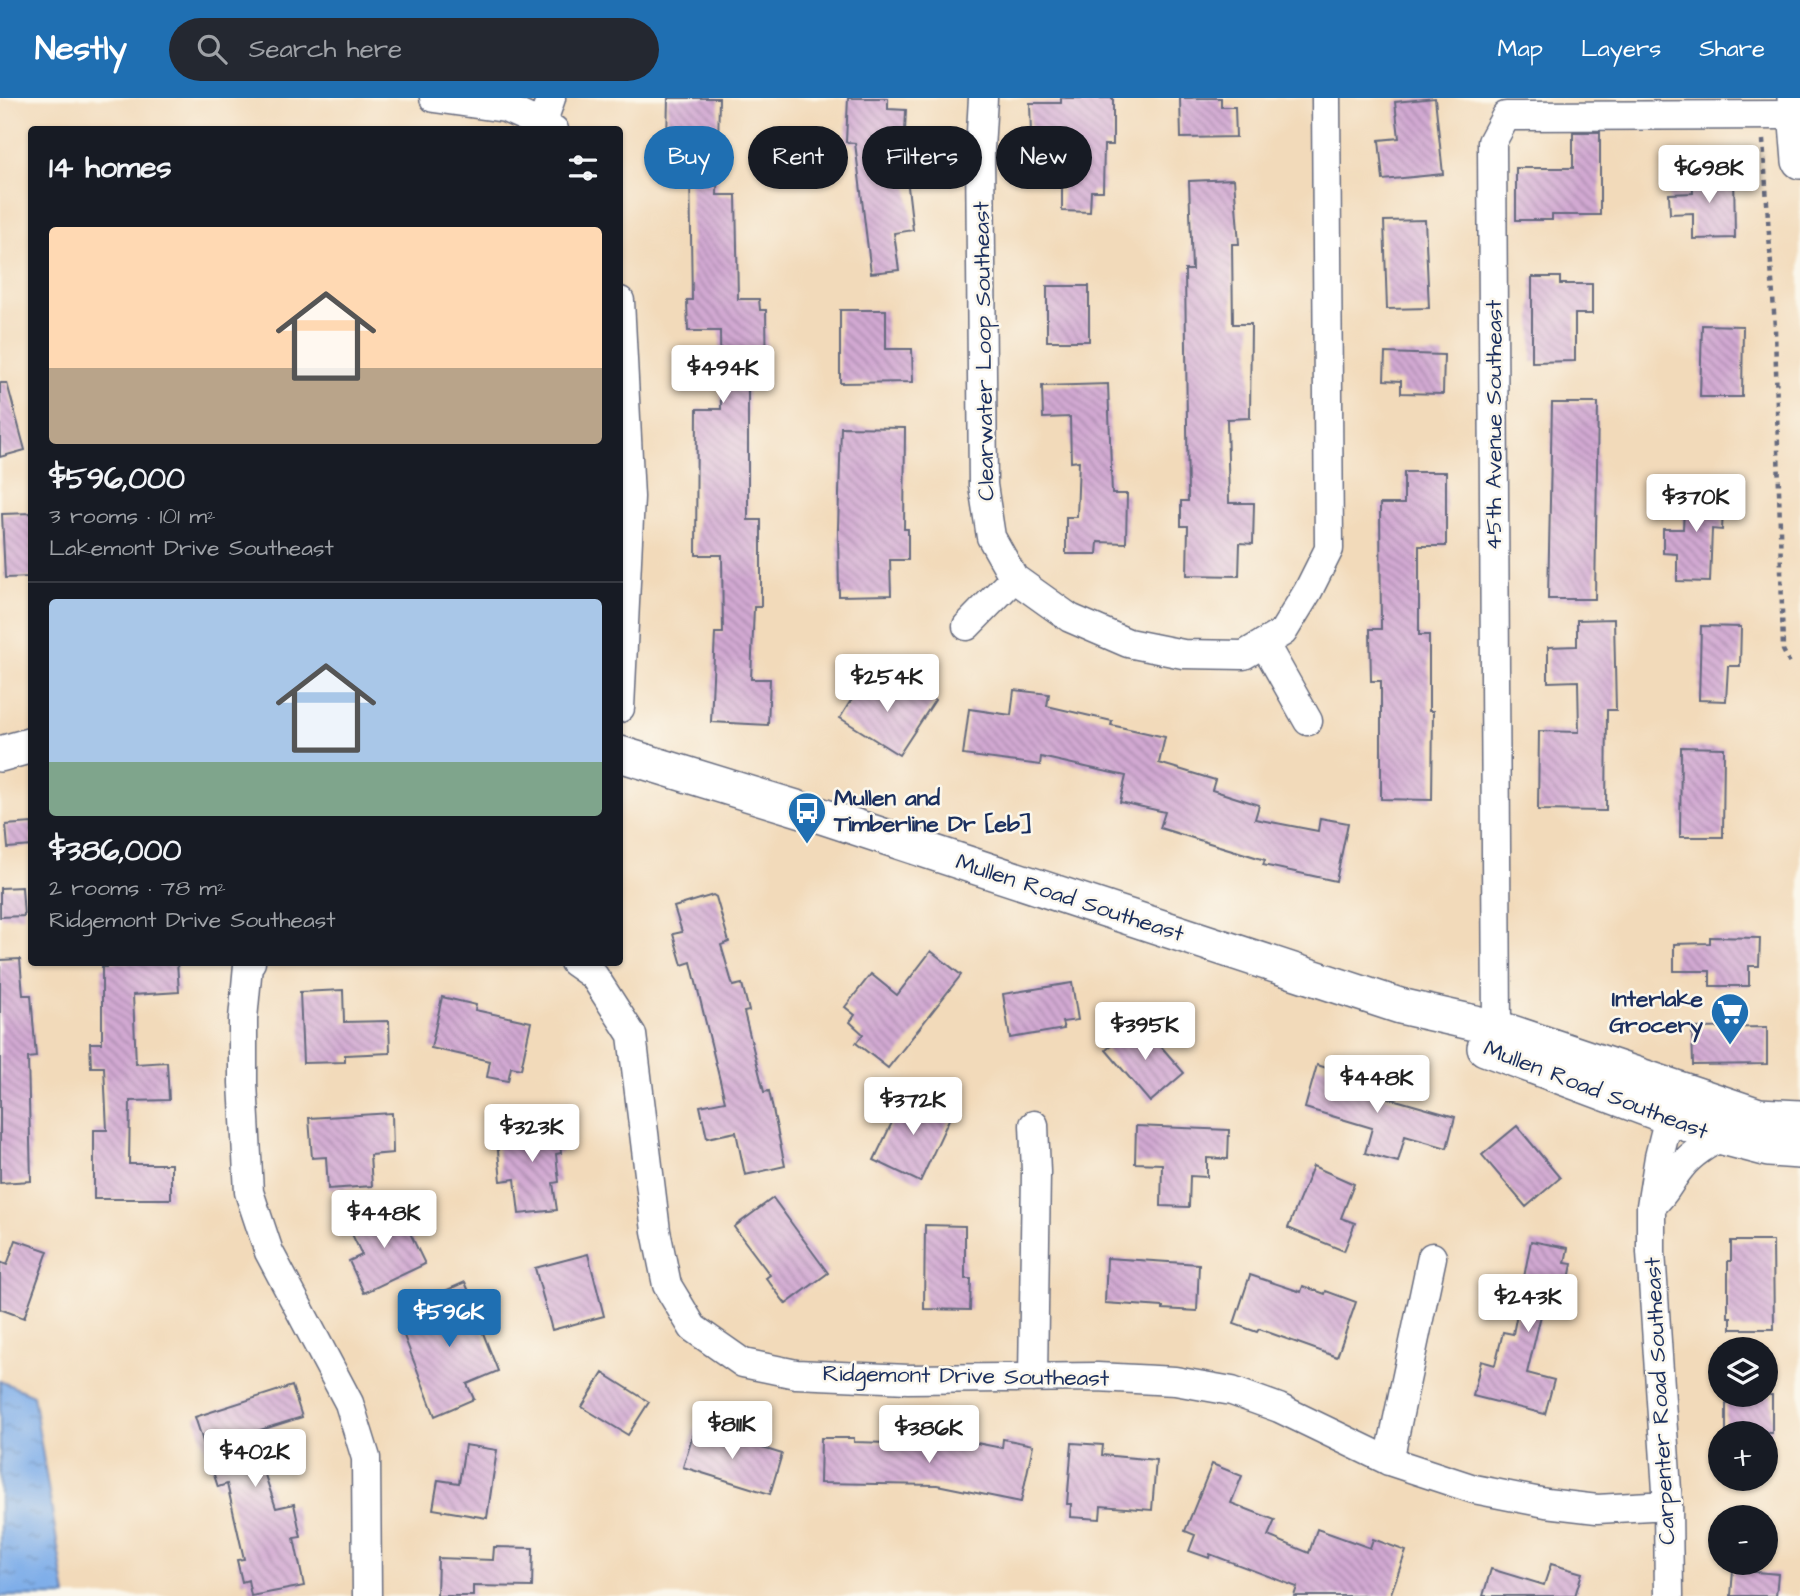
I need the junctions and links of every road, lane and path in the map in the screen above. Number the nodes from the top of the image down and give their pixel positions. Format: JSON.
{"nodes":[{"id":1,"x":435,"y":98,"type":"edge"},
{"id":2,"x":983,"y":98,"type":"edge"},
{"id":3,"x":1326,"y":98,"type":"edge"},
{"id":4,"x":1599,"y":107,"type":"edge"},
{"id":5,"x":1796,"y":107,"type":"edge"},
{"id":6,"x":1758,"y":115,"type":"junction"},
{"id":7,"x":549,"y":117,"type":"edge"},
{"id":8,"x":1800,"y":162,"type":"edge"},
{"id":9,"x":623,"y":360,"type":"edge"},
{"id":10,"x":1014,"y":578,"type":"junction"},
{"id":11,"x":967,"y":626,"type":"dead end"},
{"id":12,"x":1264,"y":643,"type":"junction"},
{"id":13,"x":623,"y":645,"type":"edge"},
{"id":14,"x":1791,"y":666,"type":"dead end"},
{"id":15,"x":1308,"y":721,"type":"dead end"},
{"id":16,"x":28,"y":747,"type":"edge"},
{"id":17,"x":0,"y":754,"type":"edge"},
{"id":18,"x":623,"y":755,"type":"edge"},
{"id":19,"x":248,"y":966,"type":"edge"},
{"id":20,"x":580,"y":966,"type":"edge"},
{"id":21,"x":1400,"y":1006,"type":"junction"},
{"id":22,"x":1497,"y":1028,"type":"junction"},
{"id":23,"x":1759,"y":1116,"type":"junction"},
{"id":24,"x":1669,"y":1117,"type":"junction"},
{"id":25,"x":1800,"y":1118,"type":"edge"},
{"id":26,"x":1034,"y":1125,"type":"dead end"},
{"id":27,"x":1723,"y":1137,"type":"junction"},
{"id":28,"x":1800,"y":1151,"type":"edge"},
{"id":29,"x":1651,"y":1206,"type":"junction"},
{"id":30,"x":1432,"y":1257,"type":"dead end"},
{"id":31,"x":1033,"y":1378,"type":"junction"},
{"id":32,"x":1389,"y":1461,"type":"junction"},
{"id":33,"x":1668,"y":1504,"type":"junction"},
{"id":34,"x":366,"y":1596,"type":"edge"},
{"id":35,"x":1669,"y":1596,"type":"edge"}],
"edges":[{"from":1,"to":7,"type":"street"},
{"from":2,"to":10,"type":"street","name":"Clearwater Loop Southeast"},
{"from":3,"to":12,"type":"street","name":"Clearwater Loop Southeast"},
{"from":4,"to":6,"type":"street","name":"45th Avenue Southeast"},
{"from":4,"to":22,"type":"street","name":"45th Avenue Southeast"},
{"from":5,"to":6,"type":"street","name":"45th Avenue Southeast"},
{"from":5,"to":8,"type":"street"},
{"from":6,"to":14,"type":"path"},
{"from":9,"to":13,"type":"street"},
{"from":10,"to":11,"type":"street"},
{"from":10,"to":12,"type":"street","name":"Clearwater Loop Southeast"},
{"from":12,"to":15,"type":"street"},
{"from":16,"to":17,"type":"street"},
{"from":18,"to":21,"type":"street","name":"Mullen Road Southeast"},
{"from":19,"to":34,"type":"street"},
{"from":20,"to":31,"type":"street","name":"Ridgemont Drive Southeast"},
{"from":21,"to":22,"type":"street","name":"Mullen Road Southeast"},
{"from":21,"to":24,"type":"street","name":"Mullen Road Southeast"},
{"from":22,"to":23,"type":"street","name":"Mullen Road Southeast"},
{"from":23,"to":24,"type":"street"},
{"from":23,"to":25,"type":"street","name":"Mullen Road Southeast"},
{"from":24,"to":27,"type":"street","name":"Mullen Road Southeast"},
{"from":24,"to":29,"type":"street","name":"Carpenter Road Southeast"},
{"from":26,"to":31,"type":"street"},
{"from":27,"to":28,"type":"street","name":"Mullen Road Southeast"},
{"from":27,"to":29,"type":"street"},
{"from":29,"to":33,"type":"street","name":"Carpenter Road Southeast"},
{"from":30,"to":32,"type":"street"},
{"from":31,"to":32,"type":"street","name":"Ridgemont Drive Southeast"},
{"from":32,"to":33,"type":"street","name":"Ridgemont Drive Southeast"},
{"from":33,"to":35,"type":"street","name":"Carpenter Road Southeast"}]}
